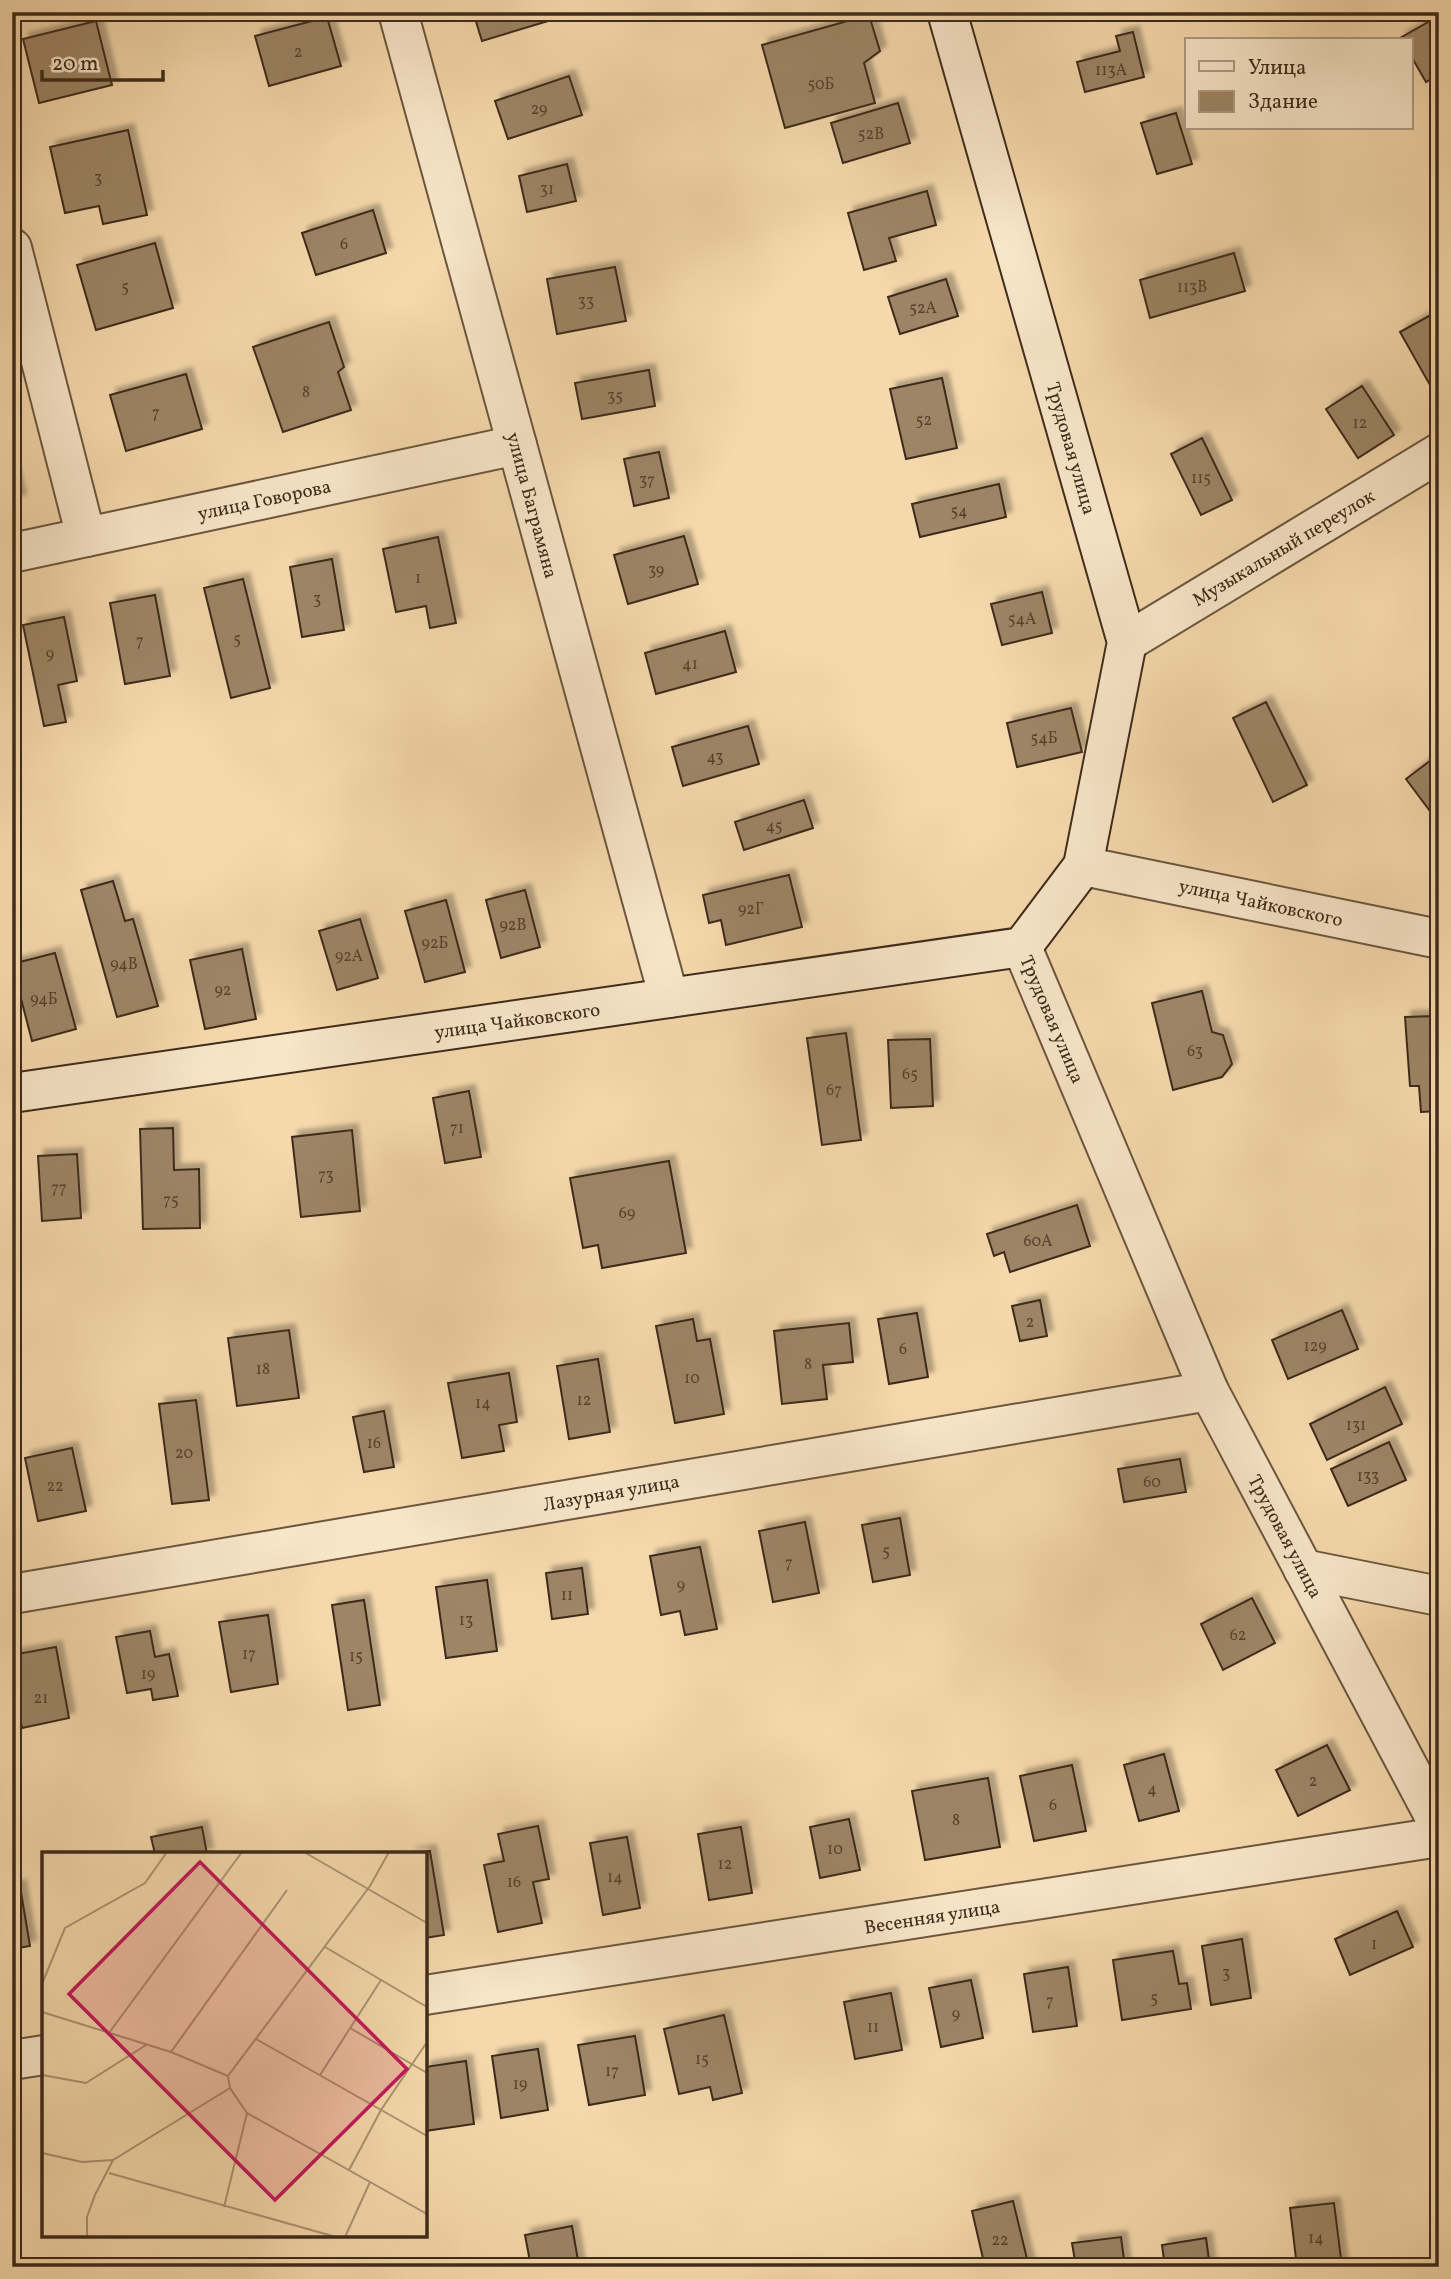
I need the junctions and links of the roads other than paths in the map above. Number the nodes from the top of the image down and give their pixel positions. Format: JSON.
{"nodes":[{"id":1,"x":398,"y":12,"type":"edge"},
{"id":2,"x":947,"y":12,"type":"edge"},
{"id":3,"x":12,"y":248,"type":"edge"},
{"id":4,"x":517,"y":445,"type":"junction"},
{"id":5,"x":1439,"y":453,"type":"edge"},
{"id":6,"x":86,"y":537,"type":"junction"},
{"id":7,"x":12,"y":553,"type":"edge"},
{"id":8,"x":1127,"y":642,"type":"junction"},
{"id":9,"x":1083,"y":866,"type":"junction"},
{"id":10,"x":1439,"y":939,"type":"edge"},
{"id":11,"x":1022,"y":947,"type":"junction"},
{"id":12,"x":669,"y":998,"type":"junction"},
{"id":13,"x":12,"y":1093,"type":"edge"},
{"id":14,"x":1209,"y":1391,"type":"junction"},
{"id":15,"x":1303,"y":1569,"type":"junction"},
{"id":16,"x":12,"y":1594,"type":"edge"},
{"id":17,"x":1439,"y":1596,"type":"edge"},
{"id":18,"x":1439,"y":1825,"type":"edge"},
{"id":19,"x":1439,"y":1837,"type":"edge"},
{"id":20,"x":427,"y":1995,"type":"edge"},
{"id":21,"x":42,"y":2055,"type":"edge"},
{"id":22,"x":12,"y":2060,"type":"edge"}],
"edges":[{"from":1,"to":4,"type":"street","name":"улица Баграмяна"},
{"from":2,"to":8,"type":"street","name":"Трудовая улица"},
{"from":3,"to":6,"type":"street"},
{"from":4,"to":6,"type":"street","name":"улица Говорова"},
{"from":4,"to":12,"type":"street","name":"улица Баграмяна"},
{"from":5,"to":8,"type":"street","name":"Музыкальный переулок"},
{"from":6,"to":7,"type":"street","name":"улица Говорова"},
{"from":8,"to":9,"type":"street","name":"Трудовая улица"},
{"from":9,"to":10,"type":"street","name":"улица Чайковского"},
{"from":9,"to":11,"type":"street","name":"Трудовая улица"},
{"from":11,"to":12,"type":"street","name":"улица Чайковского"},
{"from":11,"to":14,"type":"street","name":"Трудовая улица"},
{"from":12,"to":13,"type":"street","name":"улица Чайковского"},
{"from":14,"to":15,"type":"street","name":"Трудовая улица"},
{"from":14,"to":16,"type":"street","name":"Лазурная улица"},
{"from":15,"to":17,"type":"street"},
{"from":15,"to":18,"type":"street","name":"Трудовая улица"},
{"from":19,"to":20,"type":"street","name":"Весенняя улица"},
{"from":21,"to":22,"type":"street"}]}
